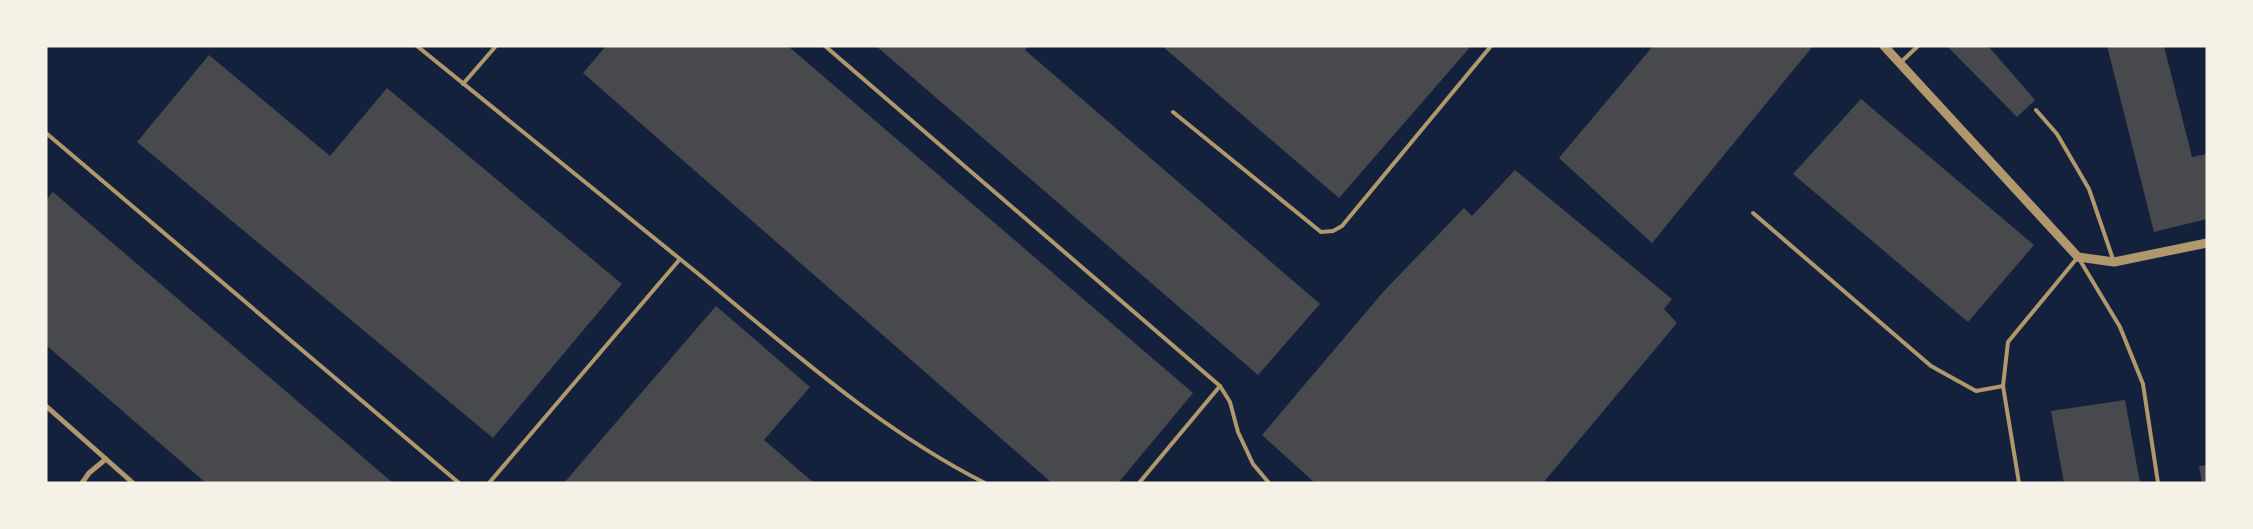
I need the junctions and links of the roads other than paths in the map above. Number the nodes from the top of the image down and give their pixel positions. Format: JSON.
{"nodes":[{"id":1,"x":417,"y":46,"type":"edge"},
{"id":2,"x":496,"y":46,"type":"edge"},
{"id":3,"x":825,"y":46,"type":"edge"},
{"id":4,"x":1491,"y":46,"type":"edge"},
{"id":5,"x":1884,"y":46,"type":"edge"},
{"id":6,"x":1918,"y":46,"type":"edge"},
{"id":7,"x":1900,"y":63,"type":"junction"},
{"id":8,"x":463,"y":84,"type":"junction"},
{"id":9,"x":2036,"y":110,"type":"dead end"},
{"id":10,"x":1173,"y":112,"type":"dead end"},
{"id":11,"x":46,"y":133,"type":"edge"},
{"id":12,"x":1753,"y":213,"type":"dead end"},
{"id":13,"x":2207,"y":242,"type":"edge"},
{"id":14,"x":2078,"y":257,"type":"junction"},
{"id":15,"x":680,"y":259,"type":"junction"},
{"id":16,"x":2114,"y":262,"type":"junction"},
{"id":17,"x":1220,"y":386,"type":"junction"},
{"id":18,"x":2003,"y":386,"type":"junction"},
{"id":19,"x":46,"y":406,"type":"edge"},
{"id":20,"x":106,"y":459,"type":"junction"},
{"id":21,"x":82,"y":483,"type":"edge"},
{"id":22,"x":133,"y":483,"type":"edge"},
{"id":23,"x":459,"y":483,"type":"edge"},
{"id":24,"x":489,"y":483,"type":"edge"},
{"id":25,"x":985,"y":483,"type":"edge"},
{"id":26,"x":1139,"y":483,"type":"edge"},
{"id":27,"x":1268,"y":483,"type":"edge"},
{"id":28,"x":2019,"y":483,"type":"edge"},
{"id":29,"x":2158,"y":483,"type":"edge"}],
"edges":[{"from":1,"to":8,"type":"lane"},
{"from":2,"to":8,"type":"lane"},
{"from":3,"to":17,"type":"lane"},
{"from":4,"to":10,"type":"lane"},
{"from":5,"to":7,"type":"street"},
{"from":6,"to":7,"type":"lane"},
{"from":7,"to":14,"type":"street"},
{"from":8,"to":15,"type":"lane"},
{"from":9,"to":16,"type":"lane"},
{"from":11,"to":23,"type":"lane"},
{"from":12,"to":18,"type":"lane"},
{"from":13,"to":16,"type":"street"},
{"from":14,"to":16,"type":"street"},
{"from":14,"to":18,"type":"lane"},
{"from":14,"to":29,"type":"lane"},
{"from":15,"to":24,"type":"lane"},
{"from":15,"to":25,"type":"lane"},
{"from":17,"to":26,"type":"lane"},
{"from":17,"to":27,"type":"lane"},
{"from":18,"to":28,"type":"lane"},
{"from":19,"to":20,"type":"street"},
{"from":20,"to":21,"type":"street"},
{"from":20,"to":22,"type":"street"}]}
